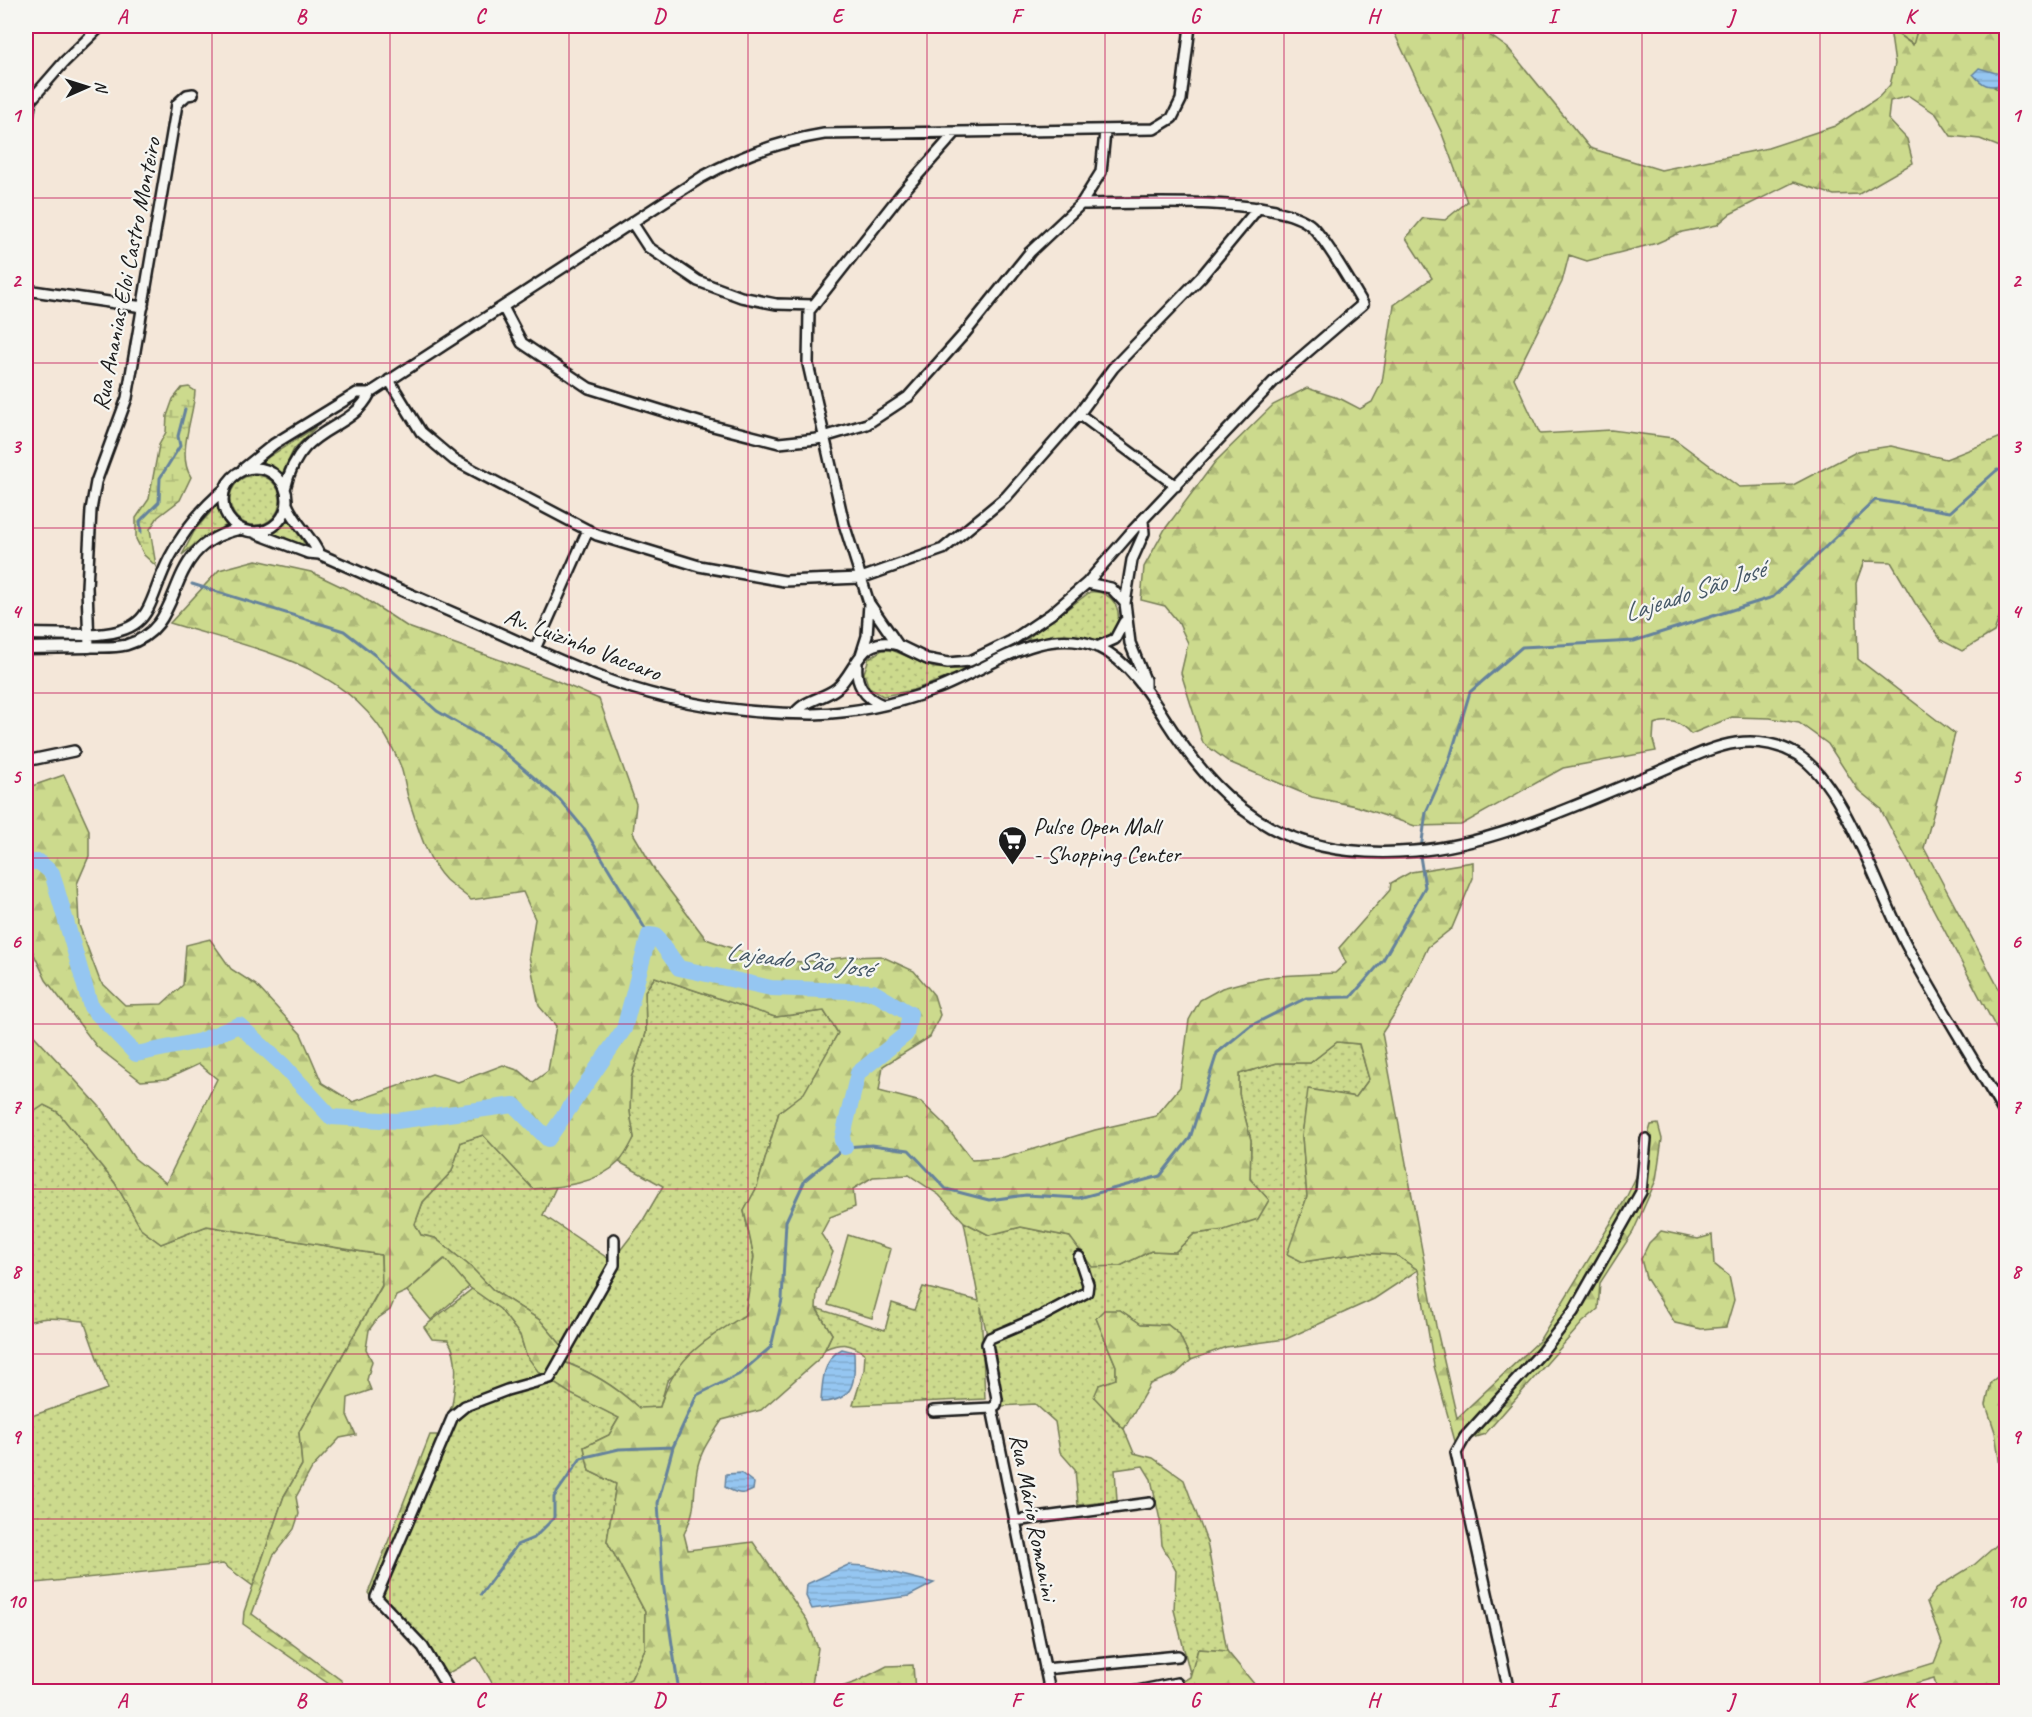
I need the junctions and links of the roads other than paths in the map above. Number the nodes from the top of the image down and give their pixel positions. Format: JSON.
{"nodes":[{"id":1,"x":101,"y":26,"type":"edge"},
{"id":2,"x":1190,"y":26,"type":"edge"},
{"id":3,"x":193,"y":94,"type":"dead end"},
{"id":4,"x":26,"y":127,"type":"edge"},
{"id":5,"x":1105,"y":132,"type":"junction"},
{"id":6,"x":955,"y":133,"type":"junction"},
{"id":7,"x":1081,"y":204,"type":"junction"},
{"id":8,"x":1258,"y":207,"type":"junction"},
{"id":9,"x":633,"y":224,"type":"junction"},
{"id":10,"x":26,"y":290,"type":"edge"},
{"id":11,"x":814,"y":305,"type":"junction"},
{"id":12,"x":143,"y":307,"type":"junction"},
{"id":13,"x":502,"y":307,"type":"junction"},
{"id":14,"x":389,"y":380,"type":"junction"},
{"id":15,"x":370,"y":393,"type":"junction"},
{"id":16,"x":1079,"y":414,"type":"junction"},
{"id":17,"x":824,"y":437,"type":"junction"},
{"id":18,"x":240,"y":471,"type":"junction"},
{"id":19,"x":1176,"y":486,"type":"junction"},
{"id":20,"x":225,"y":489,"type":"junction"},
{"id":21,"x":285,"y":489,"type":"junction"},
{"id":22,"x":287,"y":504,"type":"junction"},
{"id":23,"x":1143,"y":522,"type":"junction"},
{"id":24,"x":240,"y":529,"type":"junction"},
{"id":25,"x":588,"y":530,"type":"junction"},
{"id":26,"x":255,"y":533,"type":"junction"},
{"id":27,"x":319,"y":554,"type":"junction"},
{"id":28,"x":861,"y":578,"type":"junction"},
{"id":29,"x":1088,"y":583,"type":"junction"},
{"id":30,"x":869,"y":603,"type":"junction"},
{"id":31,"x":1125,"y":603,"type":"junction"},
{"id":32,"x":1125,"y":617,"type":"junction"},
{"id":33,"x":134,"y":625,"type":"junction"},
{"id":34,"x":26,"y":634,"type":"edge"},
{"id":35,"x":89,"y":635,"type":"junction"},
{"id":36,"x":141,"y":639,"type":"junction"},
{"id":37,"x":898,"y":645,"type":"junction"},
{"id":38,"x":1097,"y":647,"type":"junction"},
{"id":39,"x":26,"y":648,"type":"edge"},
{"id":40,"x":89,"y":648,"type":"junction"},
{"id":41,"x":535,"y":649,"type":"junction"},
{"id":42,"x":859,"y":659,"type":"junction"},
{"id":43,"x":1145,"y":689,"type":"junction"},
{"id":44,"x":883,"y":705,"type":"junction"},
{"id":45,"x":796,"y":712,"type":"junction"},
{"id":46,"x":74,"y":750,"type":"dead end"},
{"id":47,"x":26,"y":761,"type":"edge"},
{"id":48,"x":2007,"y":1116,"type":"edge"},
{"id":49,"x":1646,"y":1139,"type":"dead end"},
{"id":50,"x":614,"y":1239,"type":"dead end"},
{"id":51,"x":1079,"y":1257,"type":"dead end"},
{"id":52,"x":992,"y":1408,"type":"junction"},
{"id":53,"x":933,"y":1411,"type":"dead end"},
{"id":54,"x":1150,"y":1503,"type":"dead end"},
{"id":55,"x":1014,"y":1521,"type":"junction"},
{"id":56,"x":1178,"y":1656,"type":"dead end"},
{"id":57,"x":1045,"y":1669,"type":"junction"},
{"id":58,"x":1177,"y":1683,"type":"dead end"},
{"id":59,"x":450,"y":1692,"type":"edge"},
{"id":60,"x":1050,"y":1692,"type":"edge"},
{"id":61,"x":1132,"y":1692,"type":"edge"},
{"id":62,"x":1509,"y":1692,"type":"edge"}],
"edges":[{"from":1,"to":4,"type":"street"},
{"from":2,"to":5,"type":"street"},
{"from":3,"to":12,"type":"street","name":"Rua Ananias Eloi Castro Monteiro"},
{"from":5,"to":6,"type":"street"},
{"from":5,"to":7,"type":"street"},
{"from":6,"to":9,"type":"street"},
{"from":6,"to":11,"type":"street"},
{"from":7,"to":8,"type":"street"},
{"from":7,"to":17,"type":"street"},
{"from":8,"to":16,"type":"street"},
{"from":8,"to":19,"type":"street"},
{"from":9,"to":11,"type":"street"},
{"from":9,"to":13,"type":"street"},
{"from":10,"to":12,"type":"street"},
{"from":11,"to":17,"type":"street"},
{"from":12,"to":35,"type":"street","name":"Rua Ananias Eloi Castro Monteiro"},
{"from":13,"to":14,"type":"street"},
{"from":13,"to":17,"type":"street"},
{"from":14,"to":15,"type":"street"},
{"from":14,"to":25,"type":"street"},
{"from":15,"to":18,"type":"street"},
{"from":15,"to":21,"type":"street"},
{"from":16,"to":19,"type":"street"},
{"from":16,"to":28,"type":"street"},
{"from":17,"to":28,"type":"street"},
{"from":18,"to":20,"type":"street"},
{"from":18,"to":21,"type":"street"},
{"from":19,"to":23,"type":"street"},
{"from":20,"to":24,"type":"street"},
{"from":20,"to":33,"type":"street"},
{"from":21,"to":22,"type":"street"},
{"from":22,"to":26,"type":"street"},
{"from":22,"to":27,"type":"street"},
{"from":23,"to":29,"type":"street"},
{"from":23,"to":31,"type":"street"},
{"from":24,"to":26,"type":"street"},
{"from":24,"to":36,"type":"street"},
{"from":25,"to":28,"type":"street"},
{"from":25,"to":41,"type":"street"},
{"from":26,"to":27,"type":"street","name":"Av. Luizinho Vaccaro"},
{"from":27,"to":41,"type":"street","name":"Av. Luizinho Vaccaro"},
{"from":28,"to":30,"type":"street"},
{"from":29,"to":31,"type":"street"},
{"from":29,"to":37,"type":"street"},
{"from":30,"to":37,"type":"street"},
{"from":30,"to":42,"type":"street"},
{"from":31,"to":32,"type":"street"},
{"from":32,"to":38,"type":"street"},
{"from":32,"to":43,"type":"street"},
{"from":33,"to":35,"type":"street"},
{"from":33,"to":36,"type":"street"},
{"from":34,"to":35,"type":"street"},
{"from":35,"to":40,"type":"street","name":"Rua Ananias Eloi Castro Monteiro"},
{"from":36,"to":40,"type":"street"},
{"from":37,"to":42,"type":"street"},
{"from":38,"to":43,"type":"street"},
{"from":38,"to":44,"type":"street","name":"Av. Luizinho Vaccaro"},
{"from":39,"to":40,"type":"street"},
{"from":41,"to":45,"type":"street","name":"Av. Luizinho Vaccaro"},
{"from":42,"to":44,"type":"street"},
{"from":42,"to":45,"type":"street"},
{"from":43,"to":48,"type":"street"},
{"from":44,"to":45,"type":"street","name":"Av. Luizinho Vaccaro"},
{"from":46,"to":47,"type":"street"},
{"from":49,"to":62,"type":"street"},
{"from":50,"to":59,"type":"street"},
{"from":51,"to":52,"type":"street"},
{"from":52,"to":53,"type":"street","name":"Rua Mário Romanini"},
{"from":52,"to":55,"type":"street","name":"Rua Mário Romanini"},
{"from":54,"to":55,"type":"street"},
{"from":55,"to":57,"type":"street","name":"Rua Mário Romanini"},
{"from":56,"to":57,"type":"street"},
{"from":57,"to":60,"type":"street","name":"Rua Mário Romanini"},
{"from":58,"to":61,"type":"street"}]}
